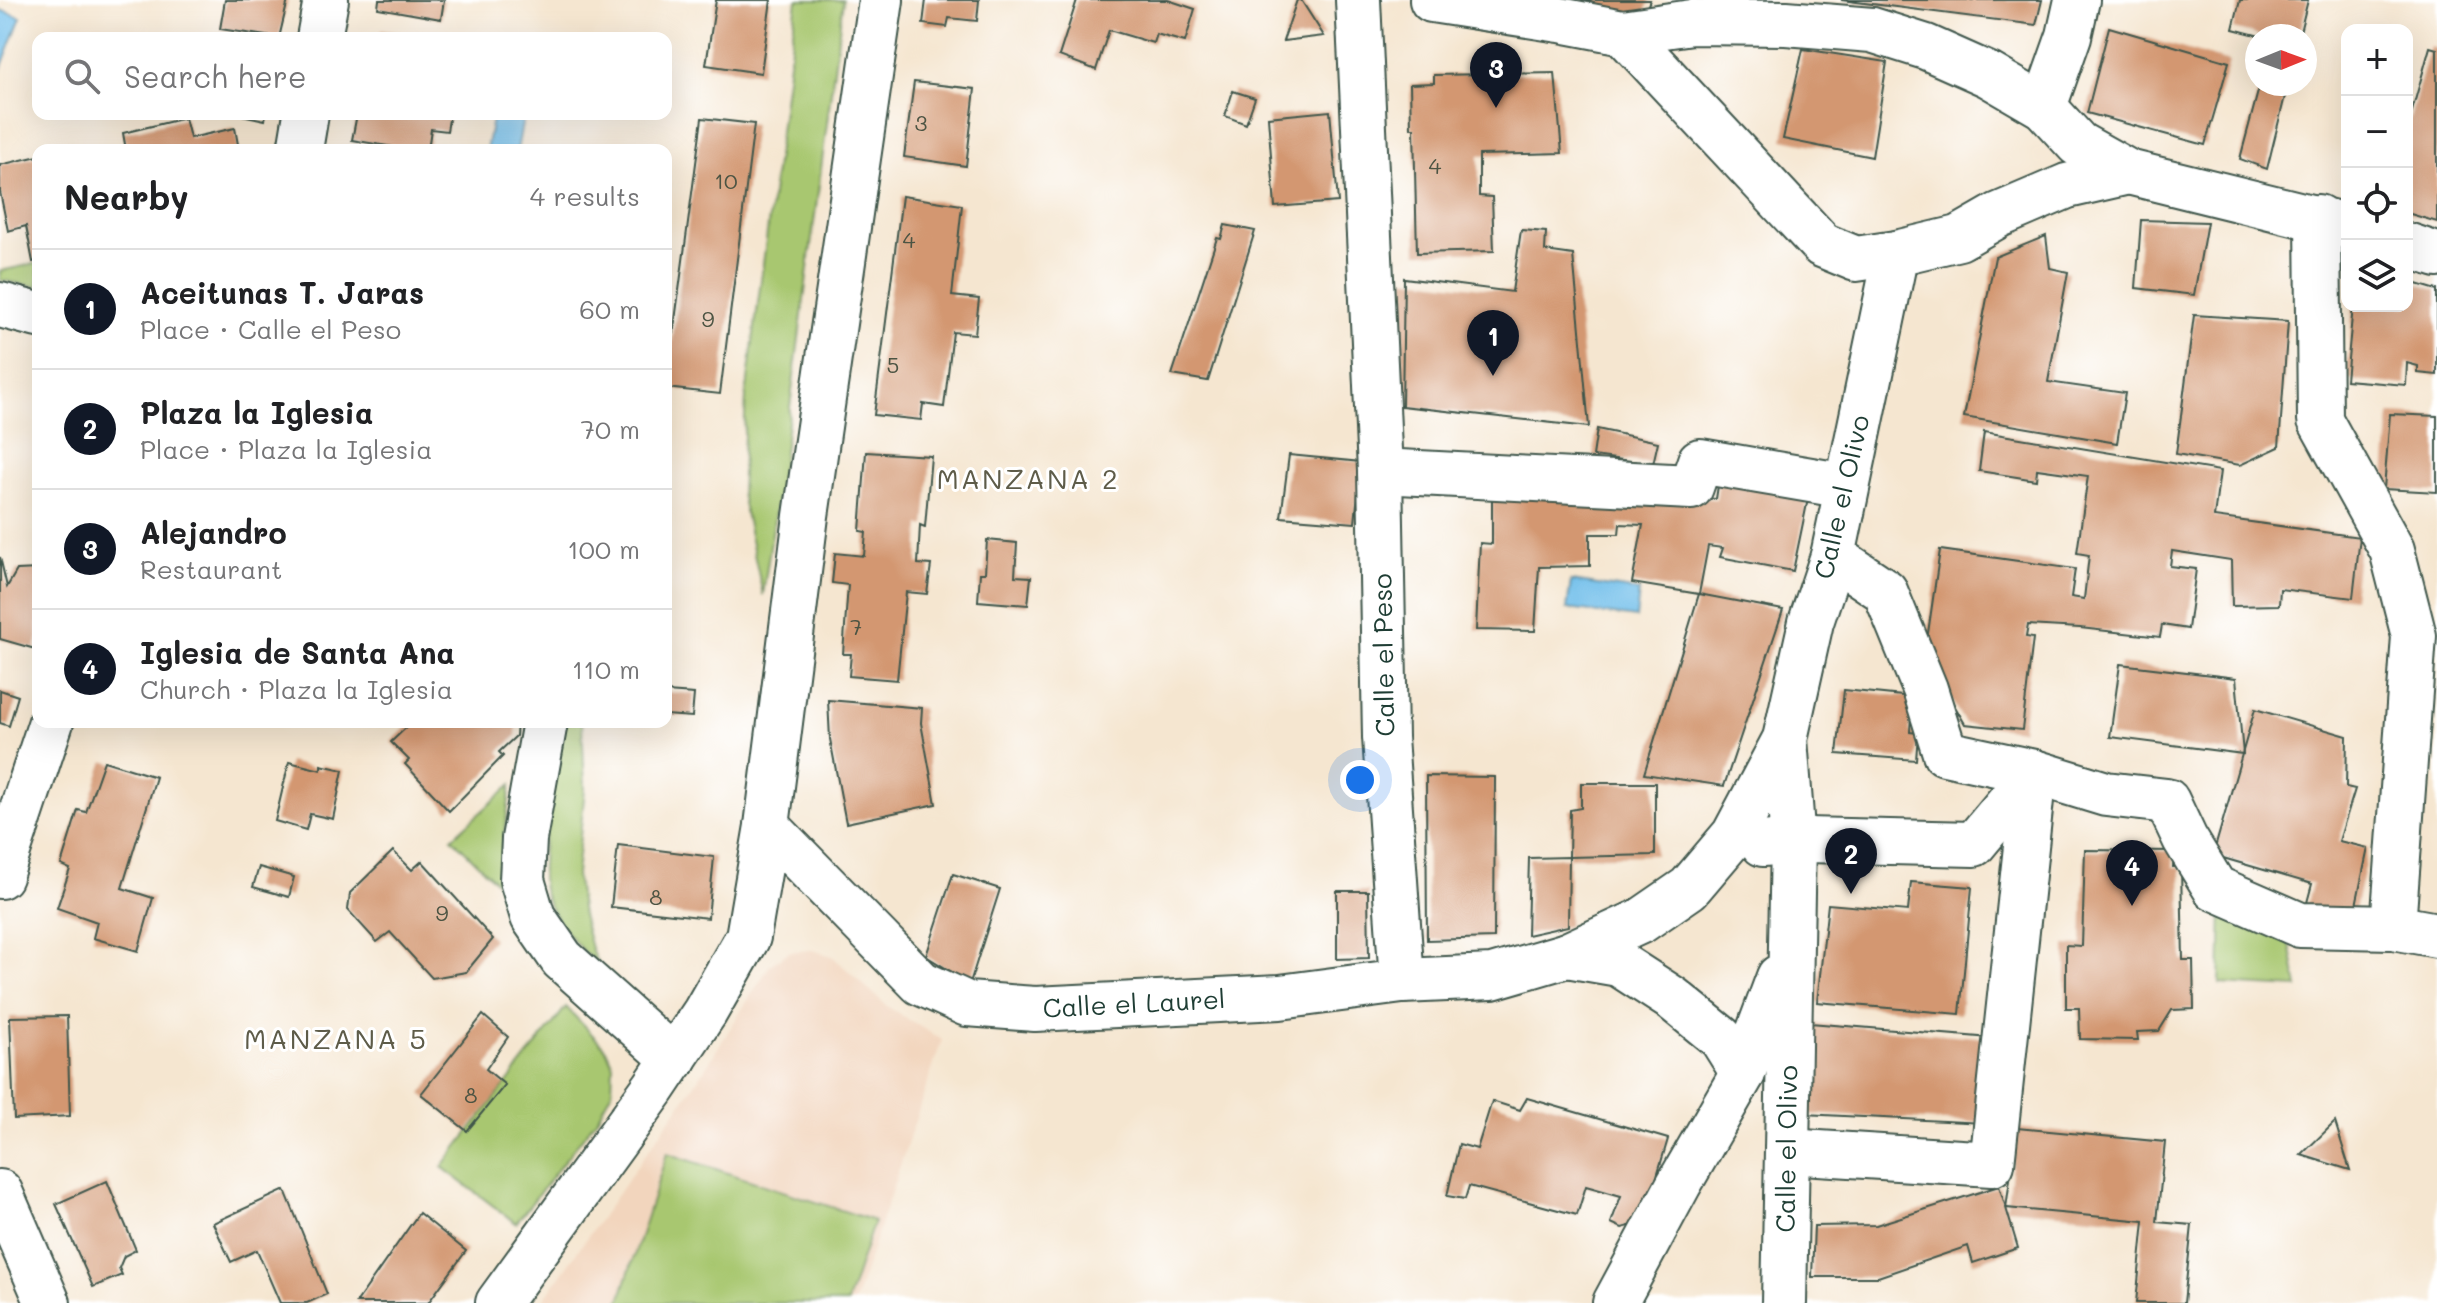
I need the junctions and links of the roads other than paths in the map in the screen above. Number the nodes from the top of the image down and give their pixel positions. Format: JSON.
{"nodes":[{"id":1,"x":326,"y":0,"type":"edge"},
{"id":2,"x":881,"y":0,"type":"edge"},
{"id":3,"x":1358,"y":0,"type":"edge"},
{"id":4,"x":1432,"y":0,"type":"edge"},
{"id":5,"x":2077,"y":0,"type":"edge"},
{"id":6,"x":1542,"y":10,"type":"edge"},
{"id":7,"x":1648,"y":20,"type":"edge"},
{"id":8,"x":320,"y":32,"type":"edge"},
{"id":9,"x":2044,"y":107,"type":"junction"},
{"id":10,"x":305,"y":120,"type":"edge"},
{"id":11,"x":301,"y":144,"type":"edge"},
{"id":12,"x":2128,"y":172,"type":"junction"},
{"id":13,"x":2333,"y":222,"type":"edge"},
{"id":14,"x":2413,"y":247,"type":"edge"},
{"id":15,"x":1896,"y":253,"type":"junction"},
{"id":16,"x":2437,"y":255,"type":"edge"},
{"id":17,"x":0,"y":305,"type":"edge"},
{"id":18,"x":32,"y":313,"type":"edge"},
{"id":19,"x":1380,"y":471,"type":"junction"},
{"id":20,"x":1846,"y":486,"type":"junction"},
{"id":21,"x":1833,"y":556,"type":"junction"},
{"id":22,"x":49,"y":728,"type":"edge"},
{"id":23,"x":544,"y":728,"type":"edge"},
{"id":24,"x":1785,"y":739,"type":"junction"},
{"id":25,"x":2034,"y":772,"type":"junction"},
{"id":26,"x":767,"y":826,"type":"junction"},
{"id":27,"x":1793,"y":842,"type":"junction"},
{"id":28,"x":1725,"y":846,"type":"junction"},
{"id":29,"x":0,"y":876,"type":"edge"},
{"id":30,"x":2393,"y":927,"type":"junction"},
{"id":31,"x":2437,"y":935,"type":"edge"},
{"id":32,"x":1791,"y":947,"type":"junction"},
{"id":33,"x":1567,"y":955,"type":"junction"},
{"id":34,"x":1402,"y":981,"type":"junction"},
{"id":35,"x":674,"y":1059,"type":"junction"},
{"id":36,"x":1743,"y":1073,"type":"junction"},
{"id":37,"x":1787,"y":1151,"type":"junction"},
{"id":38,"x":0,"y":1192,"type":"edge"},
{"id":39,"x":48,"y":1303,"type":"edge"},
{"id":40,"x":498,"y":1303,"type":"edge"},
{"id":41,"x":1615,"y":1303,"type":"edge"},
{"id":42,"x":1784,"y":1303,"type":"edge"}],
"edges":[{"from":1,"to":8,"type":"street"},
{"from":2,"to":26,"type":"street"},
{"from":3,"to":19,"type":"street","name":"Calle el Peso"},
{"from":4,"to":6,"type":"street"},
{"from":5,"to":9,"type":"street"},
{"from":6,"to":7,"type":"street"},
{"from":7,"to":9,"type":"street"},
{"from":7,"to":15,"type":"street"},
{"from":9,"to":12,"type":"street"},
{"from":10,"to":11,"type":"street"},
{"from":12,"to":13,"type":"street"},
{"from":12,"to":15,"type":"street"},
{"from":13,"to":30,"type":"street"},
{"from":14,"to":16,"type":"street"},
{"from":15,"to":20,"type":"street","name":"Calle el Olivo"},
{"from":17,"to":18,"type":"street"},
{"from":19,"to":20,"type":"street"},
{"from":19,"to":34,"type":"street","name":"Calle el Peso"},
{"from":20,"to":21,"type":"street","name":"Calle el Olivo"},
{"from":21,"to":24,"type":"street","name":"Calle el Olivo"},
{"from":21,"to":25,"type":"street"},
{"from":22,"to":29,"type":"street"},
{"from":23,"to":35,"type":"street"},
{"from":24,"to":27,"type":"street","name":"Calle el Olivo"},
{"from":24,"to":28,"type":"street","name":"Calle el Olivo"},
{"from":25,"to":27,"type":"street"},
{"from":25,"to":30,"type":"street"},
{"from":25,"to":37,"type":"street"},
{"from":26,"to":34,"type":"street","name":"Calle el Laurel"},
{"from":26,"to":35,"type":"street"},
{"from":27,"to":28,"type":"street"},
{"from":27,"to":32,"type":"street","name":"Calle el Olivo"},
{"from":28,"to":33,"type":"street","name":"Calle el Olivo"},
{"from":30,"to":31,"type":"street"},
{"from":32,"to":36,"type":"street","name":"Calle el Olivo"},
{"from":32,"to":37,"type":"street","name":"Calle el Olivo"},
{"from":33,"to":34,"type":"street","name":"Calle el Laurel"},
{"from":33,"to":36,"type":"street","name":"Calle el Olivo"},
{"from":35,"to":40,"type":"street"},
{"from":36,"to":41,"type":"street","name":"Calle el Olivo"},
{"from":37,"to":42,"type":"street","name":"Calle el Olivo"},
{"from":38,"to":39,"type":"street"}]}
